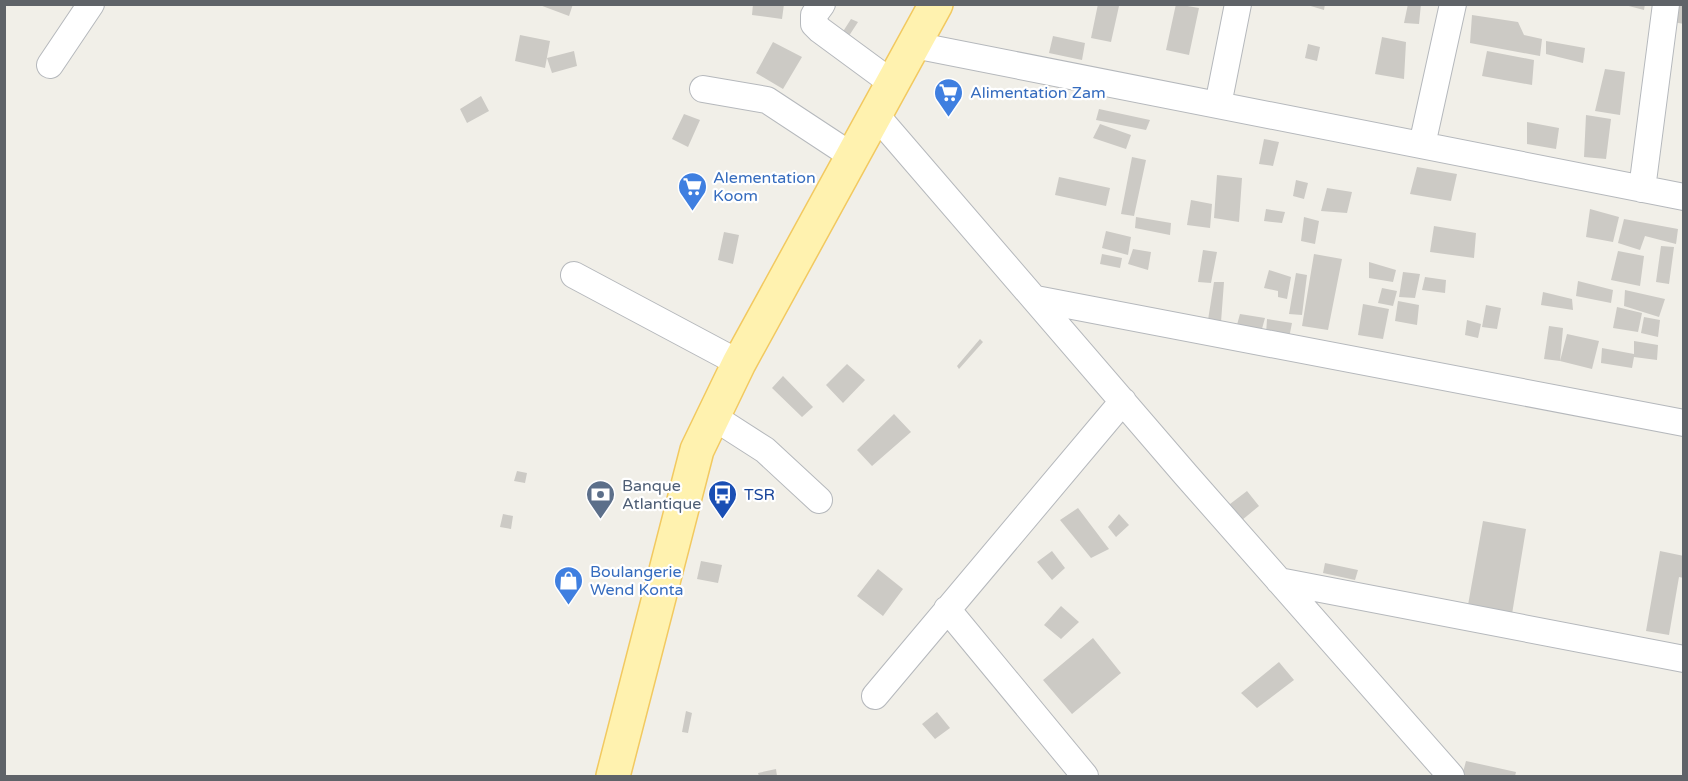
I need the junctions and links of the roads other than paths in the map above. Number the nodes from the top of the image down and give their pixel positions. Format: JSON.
{"nodes":[{"id":1,"x":91,"y":4,"type":"edge"},
{"id":2,"x":822,"y":4,"type":"edge"},
{"id":3,"x":1238,"y":4,"type":"edge"},
{"id":4,"x":1453,"y":4,"type":"edge"},
{"id":5,"x":1666,"y":4,"type":"edge"},
{"id":6,"x":927,"y":8,"type":"edge"},
{"id":7,"x":914,"y":45,"type":"junction"},
{"id":8,"x":50,"y":65,"type":"dead end"},
{"id":9,"x":892,"y":83,"type":"junction"},
{"id":10,"x":703,"y":89,"type":"dead end"},
{"id":11,"x":1218,"y":105,"type":"junction"},
{"id":12,"x":875,"y":114,"type":"junction"},
{"id":13,"x":1422,"y":145,"type":"junction"},
{"id":14,"x":852,"y":156,"type":"junction"},
{"id":15,"x":1642,"y":189,"type":"junction"},
{"id":16,"x":1683,"y":197,"type":"edge"},
{"id":17,"x":574,"y":275,"type":"dead end"},
{"id":18,"x":1036,"y":299,"type":"junction"},
{"id":19,"x":739,"y":363,"type":"junction"},
{"id":20,"x":1123,"y":401,"type":"junction"},
{"id":21,"x":712,"y":416,"type":"junction"},
{"id":22,"x":1683,"y":423,"type":"edge"},
{"id":23,"x":819,"y":500,"type":"dead end"},
{"id":24,"x":1279,"y":581,"type":"junction"},
{"id":25,"x":947,"y":609,"type":"junction"},
{"id":26,"x":1683,"y":659,"type":"edge"},
{"id":27,"x":875,"y":696,"type":"dead end"},
{"id":28,"x":613,"y":777,"type":"edge"},
{"id":29,"x":1085,"y":777,"type":"edge"},
{"id":30,"x":1451,"y":777,"type":"edge"}],
"edges":[{"from":1,"to":8,"type":"street"},
{"from":2,"to":9,"type":"street"},
{"from":3,"to":11,"type":"street"},
{"from":4,"to":13,"type":"street"},
{"from":5,"to":15,"type":"street"},
{"from":6,"to":7,"type":"main road"},
{"from":7,"to":9,"type":"main road"},
{"from":7,"to":11,"type":"street"},
{"from":9,"to":12,"type":"main road"},
{"from":10,"to":14,"type":"street"},
{"from":11,"to":13,"type":"street"},
{"from":12,"to":14,"type":"main road"},
{"from":12,"to":18,"type":"street"},
{"from":13,"to":15,"type":"street"},
{"from":14,"to":19,"type":"main road"},
{"from":15,"to":16,"type":"street"},
{"from":17,"to":19,"type":"street"},
{"from":18,"to":20,"type":"street"},
{"from":18,"to":22,"type":"street"},
{"from":19,"to":21,"type":"main road"},
{"from":20,"to":24,"type":"street"},
{"from":20,"to":25,"type":"street"},
{"from":21,"to":23,"type":"street"},
{"from":21,"to":28,"type":"main road"},
{"from":24,"to":26,"type":"street"},
{"from":24,"to":30,"type":"street"},
{"from":25,"to":27,"type":"street"},
{"from":25,"to":29,"type":"street"}]}
